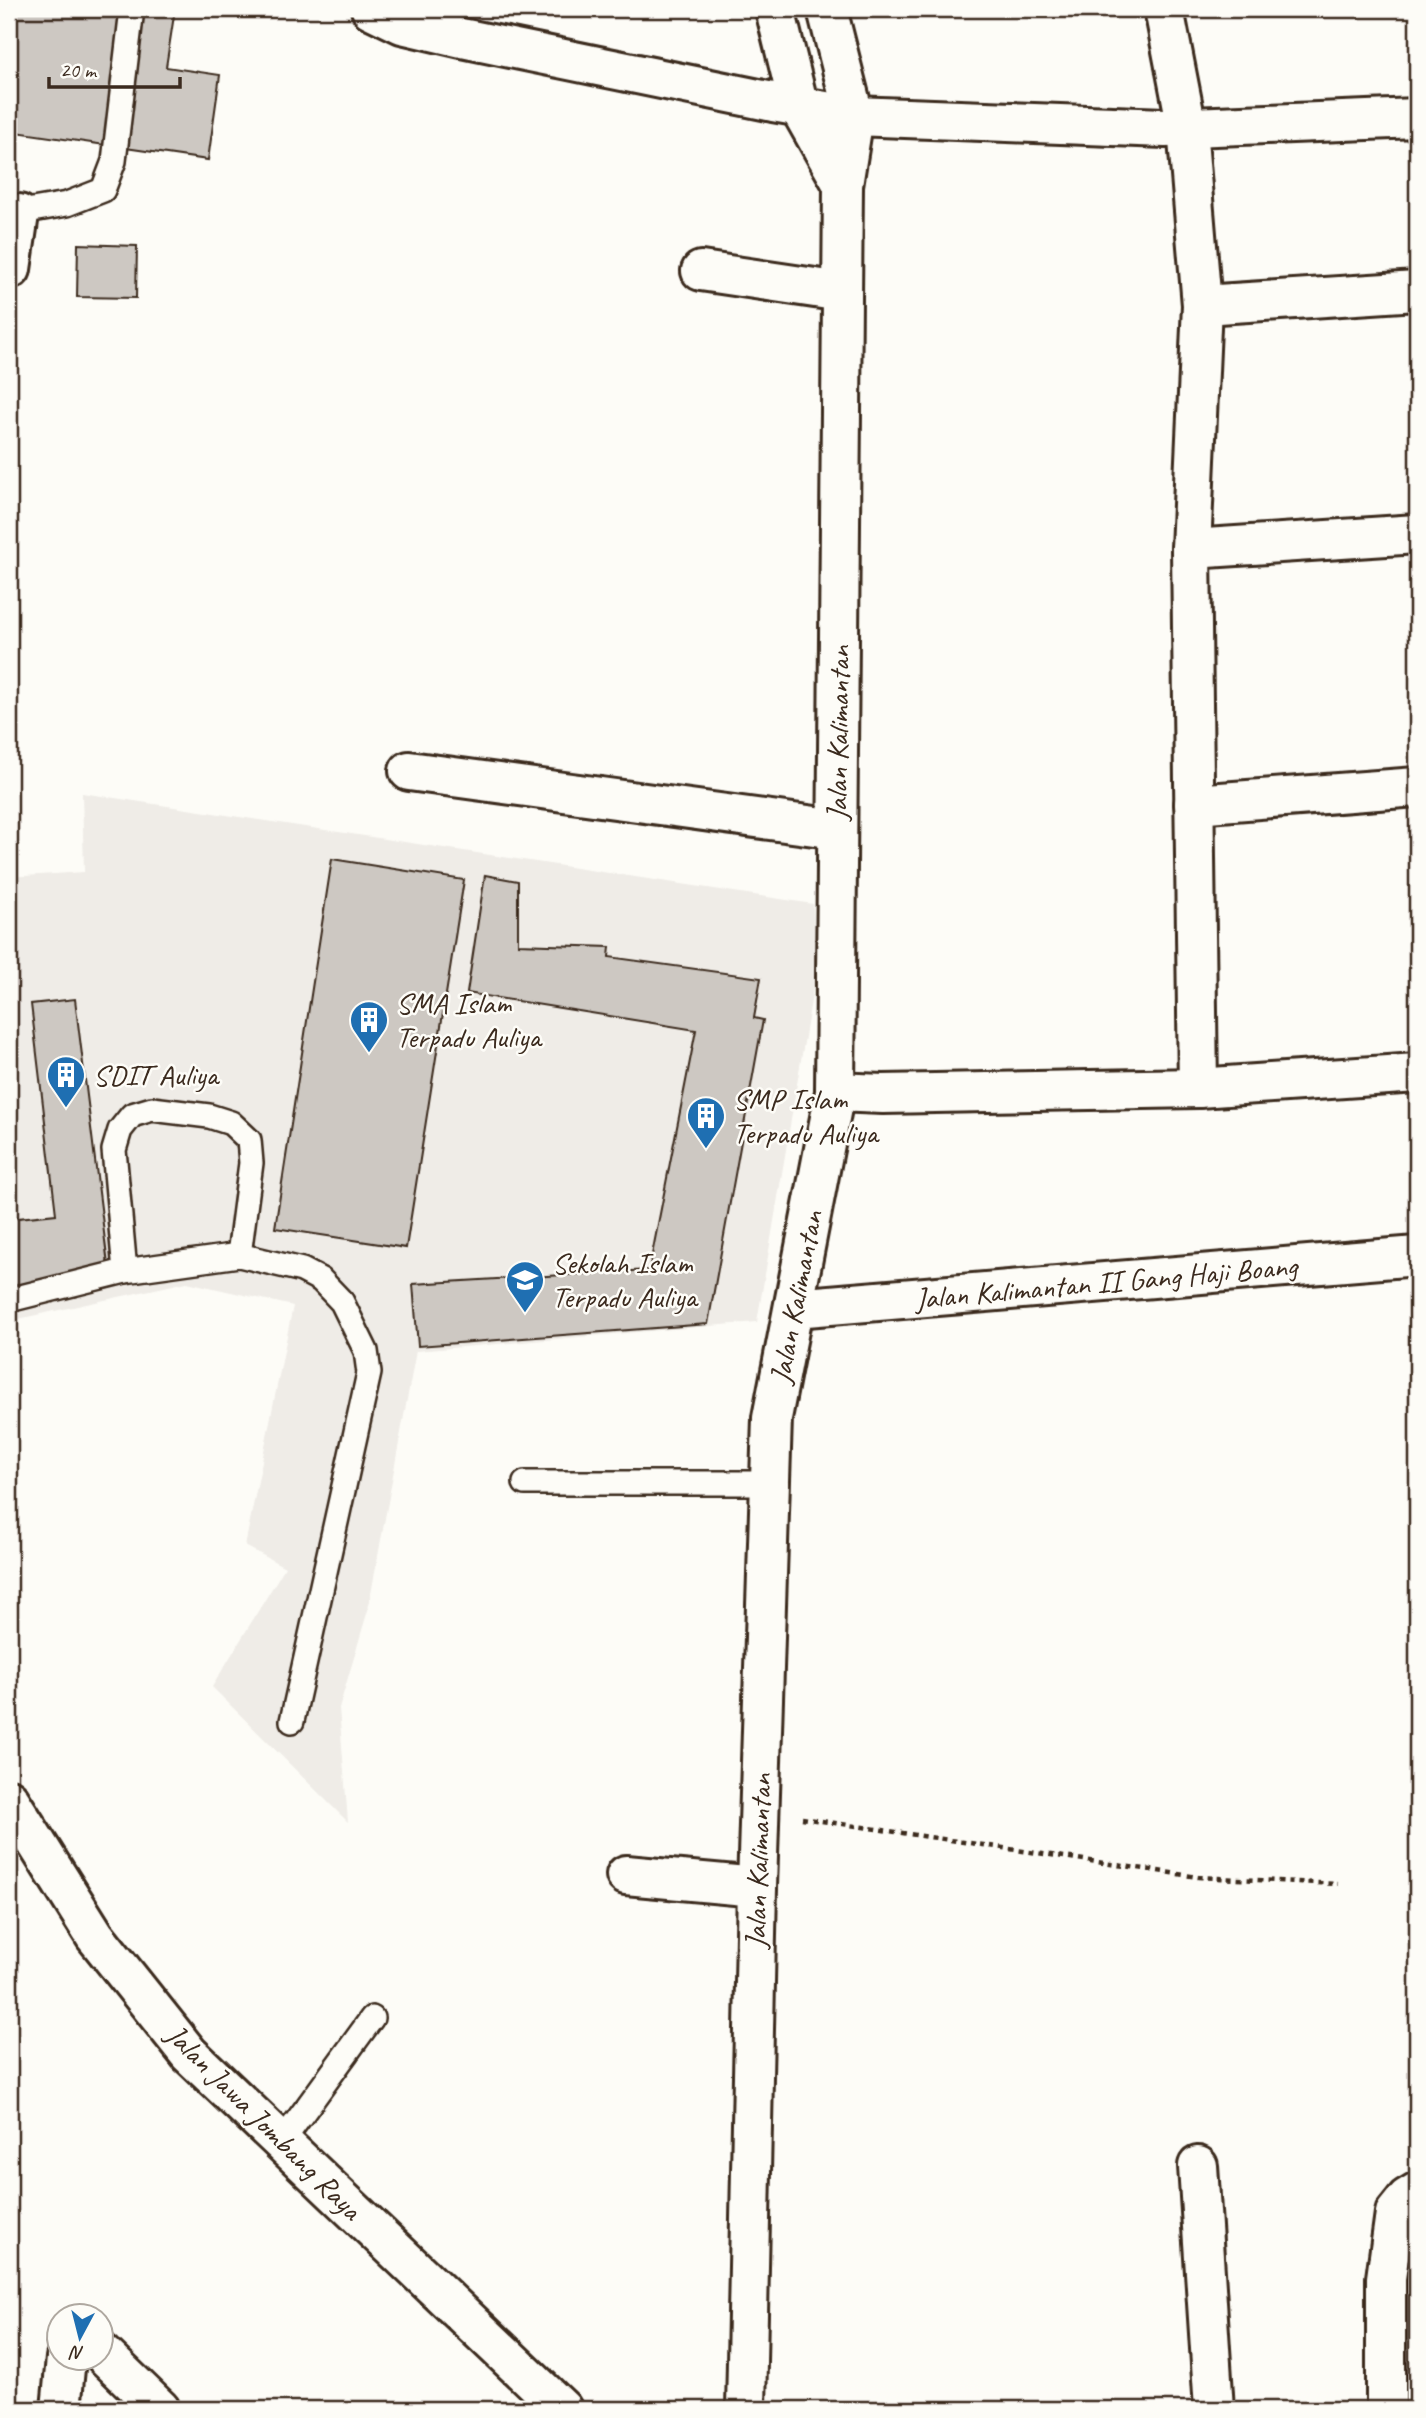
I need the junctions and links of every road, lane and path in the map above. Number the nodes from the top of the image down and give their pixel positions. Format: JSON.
{"nodes":[{"id":1,"x":132,"y":9,"type":"edge"},
{"id":2,"x":370,"y":9,"type":"edge"},
{"id":3,"x":775,"y":9,"type":"edge"},
{"id":4,"x":827,"y":9,"type":"edge"},
{"id":5,"x":1164,"y":9,"type":"edge"},
{"id":6,"x":458,"y":23,"type":"edge"},
{"id":7,"x":799,"y":107,"type":"junction"},
{"id":8,"x":854,"y":116,"type":"junction"},
{"id":9,"x":1417,"y":118,"type":"edge"},
{"id":10,"x":1187,"y":128,"type":"junction"},
{"id":11,"x":843,"y":185,"type":"junction"},
{"id":12,"x":14,"y":214,"type":"edge"},
{"id":13,"x":9,"y":269,"type":"edge"},
{"id":14,"x":701,"y":271,"type":"dead end"},
{"id":15,"x":1417,"y":291,"type":"edge"},
{"id":16,"x":842,"y":292,"type":"junction"},
{"id":17,"x":1202,"y":305,"type":"junction"},
{"id":18,"x":1417,"y":534,"type":"edge"},
{"id":19,"x":1191,"y":548,"type":"junction"},
{"id":20,"x":409,"y":771,"type":"dead end"},
{"id":21,"x":1417,"y":787,"type":"edge"},
{"id":22,"x":1194,"y":804,"type":"junction"},
{"id":23,"x":837,"y":829,"type":"junction"},
{"id":24,"x":1417,"y":1073,"type":"edge"},
{"id":25,"x":1198,"y":1088,"type":"junction"},
{"id":26,"x":835,"y":1092,"type":"junction"},
{"id":27,"x":239,"y":1255,"type":"junction"},
{"id":28,"x":1417,"y":1256,"type":"edge"},
{"id":29,"x":125,"y":1271,"type":"junction"},
{"id":30,"x":9,"y":1300,"type":"edge"},
{"id":31,"x":794,"y":1308,"type":"junction"},
{"id":32,"x":525,"y":1483,"type":"dead end"},
{"id":33,"x":769,"y":1483,"type":"junction"},
{"id":34,"x":292,"y":1721,"type":"dead end"},
{"id":35,"x":9,"y":1800,"type":"edge"},
{"id":36,"x":760,"y":1812,"type":"junction"},
{"id":37,"x":626,"y":1875,"type":"dead end"},
{"id":38,"x":1338,"y":1884,"type":"dead end"},
{"id":39,"x":757,"y":1888,"type":"junction"},
{"id":40,"x":372,"y":2018,"type":"dead end"},
{"id":41,"x":281,"y":2143,"type":"junction"},
{"id":42,"x":1198,"y":2166,"type":"dead end"},
{"id":43,"x":1417,"y":2192,"type":"edge"},
{"id":44,"x":116,"y":2367,"type":"edge"},
{"id":45,"x":65,"y":2372,"type":"edge"},
{"id":46,"x":61,"y":2409,"type":"edge"},
{"id":47,"x":160,"y":2409,"type":"edge"},
{"id":48,"x":562,"y":2409,"type":"edge"},
{"id":49,"x":746,"y":2409,"type":"edge"},
{"id":50,"x":1214,"y":2409,"type":"edge"},
{"id":51,"x":1386,"y":2409,"type":"edge"}],
"edges":[{"from":1,"to":12,"type":"lane"},
{"from":2,"to":6,"type":"street"},
{"from":3,"to":7,"type":"street","name":"Jalan Kalimantan"},
{"from":4,"to":8,"type":"street","name":"Jalan Kalimantan"},
{"from":5,"to":10,"type":"street"},
{"from":6,"to":7,"type":"street"},
{"from":7,"to":8,"type":"street"},
{"from":7,"to":11,"type":"street","name":"Jalan Kalimantan"},
{"from":8,"to":10,"type":"street"},
{"from":8,"to":11,"type":"street","name":"Jalan Kalimantan"},
{"from":9,"to":10,"type":"street"},
{"from":10,"to":17,"type":"street"},
{"from":11,"to":16,"type":"street","name":"Jalan Kalimantan"},
{"from":12,"to":13,"type":"street"},
{"from":14,"to":16,"type":"street"},
{"from":15,"to":17,"type":"street"},
{"from":16,"to":23,"type":"street","name":"Jalan Kalimantan"},
{"from":17,"to":19,"type":"street"},
{"from":18,"to":19,"type":"street"},
{"from":19,"to":22,"type":"street"},
{"from":20,"to":23,"type":"street"},
{"from":21,"to":22,"type":"street"},
{"from":22,"to":25,"type":"street"},
{"from":23,"to":26,"type":"street","name":"Jalan Kalimantan"},
{"from":24,"to":25,"type":"street"},
{"from":25,"to":26,"type":"street"},
{"from":26,"to":31,"type":"street","name":"Jalan Kalimantan"},
{"from":27,"to":29,"type":"lane"},
{"from":27,"to":29,"type":"lane"},
{"from":27,"to":34,"type":"lane"},
{"from":28,"to":31,"type":"street","name":"Jalan Kalimantan II Gang Haji Boang"},
{"from":29,"to":30,"type":"lane"},
{"from":31,"to":33,"type":"street","name":"Jalan Kalimantan"},
{"from":32,"to":33,"type":"lane"},
{"from":33,"to":36,"type":"street","name":"Jalan Kalimantan"},
{"from":35,"to":41,"type":"street","name":"Jalan Jawa Jombang Raya"},
{"from":36,"to":38,"type":"path"},
{"from":36,"to":39,"type":"street","name":"Jalan Kalimantan"},
{"from":37,"to":39,"type":"street"},
{"from":39,"to":49,"type":"street","name":"Jalan Kalimantan"},
{"from":40,"to":41,"type":"lane"},
{"from":41,"to":48,"type":"street","name":"Jalan Jawa Jombang Raya"},
{"from":42,"to":50,"type":"street"},
{"from":43,"to":51,"type":"street"},
{"from":44,"to":47,"type":"street"},
{"from":45,"to":46,"type":"street"}]}
